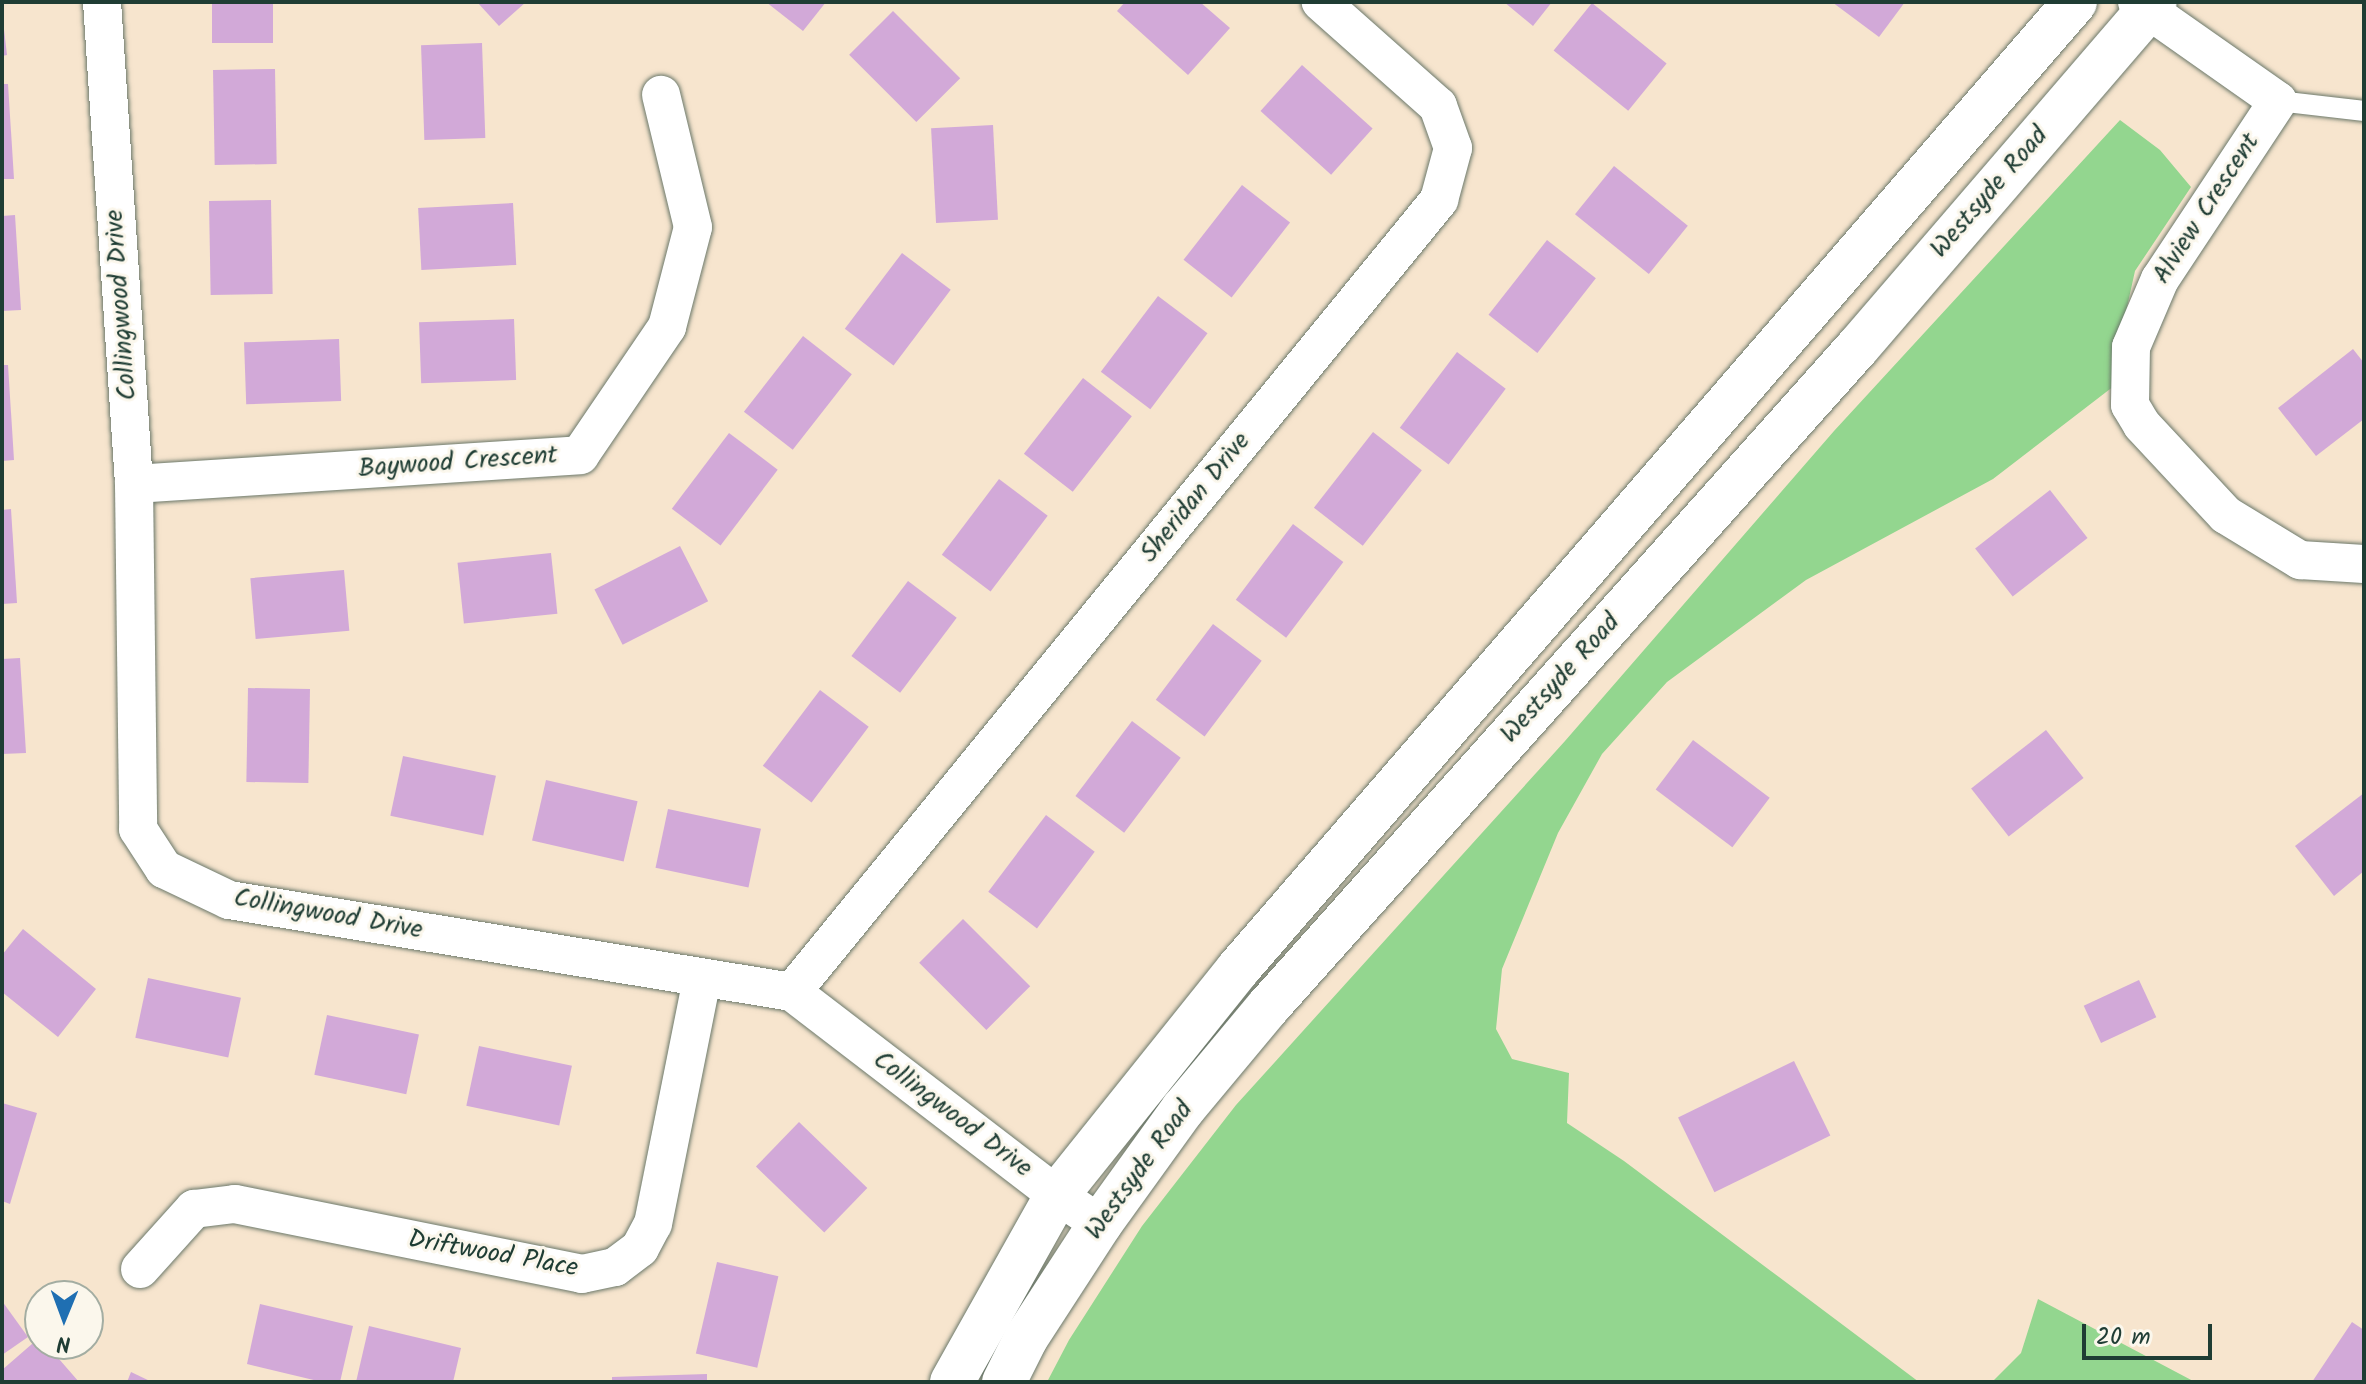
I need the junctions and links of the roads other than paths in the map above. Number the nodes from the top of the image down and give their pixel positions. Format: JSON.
{"nodes":[{"id":1,"x":102,"y":2,"type":"edge"},
{"id":2,"x":1321,"y":2,"type":"edge"},
{"id":3,"x":2075,"y":2,"type":"edge"},
{"id":4,"x":2146,"y":5,"type":"edge"},
{"id":5,"x":661,"y":95,"type":"dead end"},
{"id":6,"x":2278,"y":101,"type":"junction"},
{"id":7,"x":2364,"y":111,"type":"edge"},
{"id":8,"x":134,"y":484,"type":"junction"},
{"id":9,"x":2364,"y":564,"type":"edge"},
{"id":10,"x":702,"y":978,"type":"junction"},
{"id":11,"x":792,"y":992,"type":"junction"},
{"id":12,"x":1057,"y":1195,"type":"junction"},
{"id":13,"x":1100,"y":1224,"type":"junction"},
{"id":14,"x":140,"y":1269,"type":"dead end"},
{"id":15,"x":952,"y":1382,"type":"edge"},
{"id":16,"x":1004,"y":1382,"type":"edge"}],
"edges":[{"from":1,"to":8,"type":"street","name":"Collingwood Drive"},
{"from":2,"to":11,"type":"street","name":"Sheridan Drive"},
{"from":3,"to":12,"type":"main road","name":"Westsyde Road"},
{"from":4,"to":6,"type":"street"},
{"from":4,"to":13,"type":"main road","name":"Westsyde Road"},
{"from":5,"to":8,"type":"street","name":"Baywood Crescent"},
{"from":6,"to":7,"type":"lane"},
{"from":6,"to":9,"type":"street","name":"Alview Crescent"},
{"from":8,"to":10,"type":"street","name":"Collingwood Drive"},
{"from":10,"to":11,"type":"street","name":"Collingwood Drive"},
{"from":10,"to":14,"type":"street","name":"Driftwood Place"},
{"from":11,"to":12,"type":"street","name":"Collingwood Drive"},
{"from":12,"to":13,"type":"street","name":"Collingwood Drive"},
{"from":12,"to":15,"type":"main road","name":"Westsyde Road"},
{"from":13,"to":16,"type":"main road","name":"Westsyde Road"}]}
